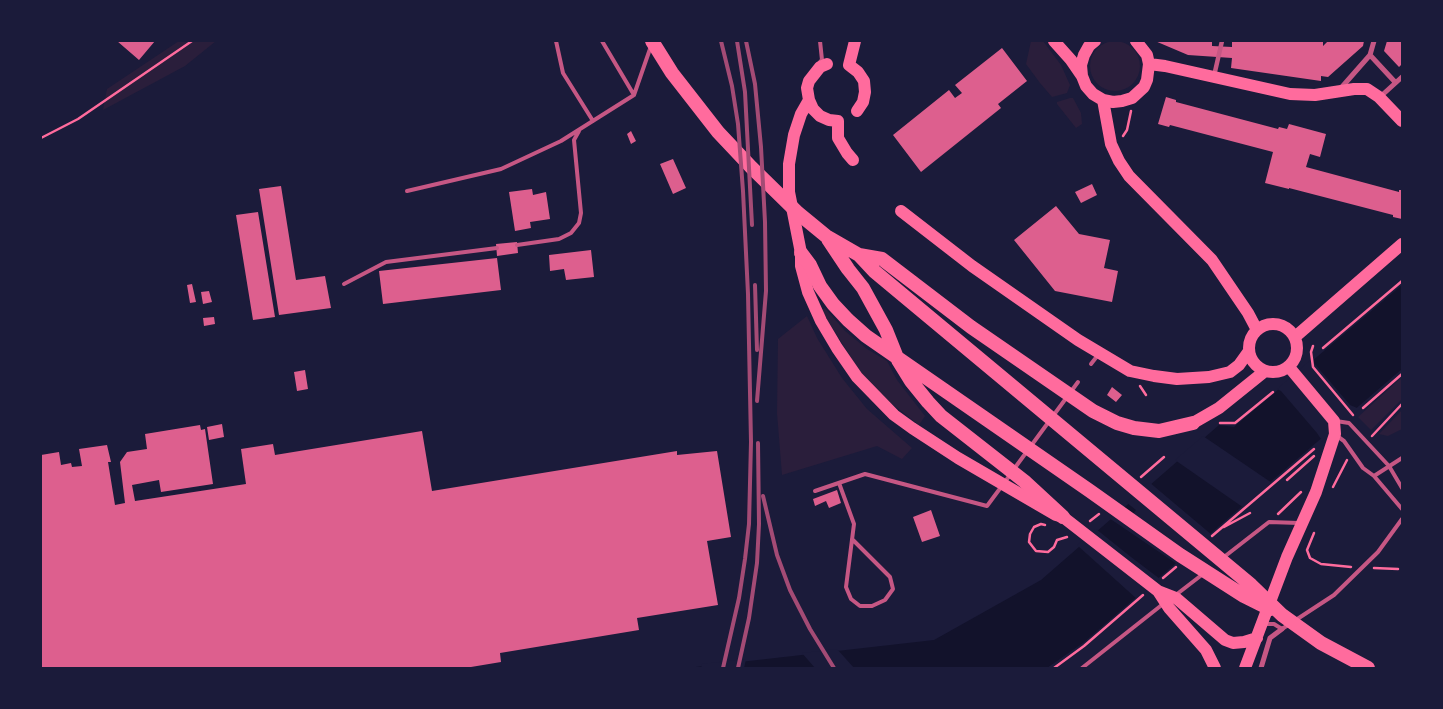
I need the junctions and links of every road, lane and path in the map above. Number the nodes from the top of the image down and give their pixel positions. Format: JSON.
{"nodes":[{"id":1,"x":192,"y":41,"type":"edge"},
{"id":2,"x":556,"y":41,"type":"edge"},
{"id":3,"x":602,"y":41,"type":"edge"},
{"id":4,"x":653,"y":41,"type":"edge"},
{"id":5,"x":820,"y":41,"type":"edge"},
{"id":6,"x":855,"y":41,"type":"edge"},
{"id":7,"x":1054,"y":41,"type":"edge"},
{"id":8,"x":1095,"y":41,"type":"edge"},
{"id":9,"x":1136,"y":41,"type":"edge"},
{"id":10,"x":1222,"y":41,"type":"edge"},
{"id":11,"x":1374,"y":41,"type":"edge"},
{"id":12,"x":1370,"y":55,"type":"junction"},
{"id":13,"x":827,"y":64,"type":"dead end"},
{"id":14,"x":1149,"y":64,"type":"junction"},
{"id":15,"x":812,"y":75,"type":"junction"},
{"id":16,"x":1082,"y":76,"type":"junction"},
{"id":17,"x":1214,"y":77,"type":"junction"},
{"id":18,"x":1402,"y":77,"type":"edge"},
{"id":19,"x":1395,"y":82,"type":"junction"},
{"id":20,"x":1337,"y":92,"type":"junction"},
{"id":21,"x":634,"y":96,"type":"junction"},
{"id":22,"x":1379,"y":97,"type":"junction"},
{"id":23,"x":1132,"y":98,"type":"junction"},
{"id":24,"x":808,"y":100,"type":"junction"},
{"id":25,"x":1103,"y":100,"type":"junction"},
{"id":26,"x":858,"y":112,"type":"dead end"},
{"id":27,"x":593,"y":121,"type":"junction"},
{"id":28,"x":1402,"y":121,"type":"edge"},
{"id":29,"x":580,"y":129,"type":"junction"},
{"id":30,"x":41,"y":138,"type":"edge"},
{"id":31,"x":1114,"y":150,"type":"junction"},
{"id":32,"x":854,"y":160,"type":"dead end"},
{"id":33,"x":408,"y":191,"type":"dead end"},
{"id":34,"x":901,"y":211,"type":"dead end"},
{"id":35,"x":826,"y":236,"type":"junction"},
{"id":36,"x":1402,"y":244,"type":"edge"},
{"id":37,"x":517,"y":246,"type":"dead end"},
{"id":38,"x":496,"y":248,"type":"dead end"},
{"id":39,"x":801,"y":253,"type":"junction"},
{"id":40,"x":859,"y":255,"type":"junction"},
{"id":41,"x":1402,"y":282,"type":"edge"},
{"id":42,"x":344,"y":284,"type":"dead end"},
{"id":43,"x":1257,"y":330,"type":"junction"},
{"id":44,"x":1296,"y":337,"type":"junction"},
{"id":45,"x":1313,"y":346,"type":"dead end"},
{"id":46,"x":1323,"y":348,"type":"dead end"},
{"id":47,"x":1249,"y":350,"type":"junction"},
{"id":48,"x":1099,"y":353,"type":"junction"},
{"id":49,"x":1091,"y":364,"type":"dead end"},
{"id":50,"x":1290,"y":368,"type":"junction"},
{"id":51,"x":1265,"y":371,"type":"junction"},
{"id":52,"x":1402,"y":374,"type":"edge"},
{"id":53,"x":1078,"y":382,"type":"dead end"},
{"id":54,"x":1272,"y":392,"type":"dead end"},
{"id":55,"x":1402,"y":404,"type":"edge"},
{"id":56,"x":1363,"y":408,"type":"dead end"},
{"id":57,"x":1355,"y":418,"type":"dead end"},
{"id":58,"x":1334,"y":421,"type":"junction"},
{"id":59,"x":1193,"y":423,"type":"joint"},
{"id":60,"x":1217,"y":423,"type":"dead end"},
{"id":61,"x":1336,"y":434,"type":"junction"},
{"id":62,"x":1374,"y":434,"type":"dead end"},
{"id":63,"x":1314,"y":449,"type":"dead end"},
{"id":64,"x":1316,"y":454,"type":"dead end"},
{"id":65,"x":1164,"y":457,"type":"dead end"},
{"id":66,"x":1402,"y":458,"type":"edge"},
{"id":67,"x":1346,"y":461,"type":"dead end"},
{"id":68,"x":1389,"y":466,"type":"junction"},
{"id":69,"x":1374,"y":476,"type":"junction"},
{"id":70,"x":1287,"y":480,"type":"dead end"},
{"id":71,"x":839,"y":483,"type":"junction"},
{"id":72,"x":1134,"y":483,"type":"dead end"},
{"id":73,"x":1306,"y":488,"type":"dead end"},
{"id":74,"x":1332,"y":488,"type":"dead end"},
{"id":75,"x":1402,"y":488,"type":"edge"},
{"id":76,"x":815,"y":490,"type":"dead end"},
{"id":77,"x":1104,"y":509,"type":"dead end"},
{"id":78,"x":1402,"y":509,"type":"edge"},
{"id":79,"x":1250,"y":513,"type":"dead end"},
{"id":80,"x":1063,"y":517,"type":"junction"},
{"id":81,"x":1402,"y":519,"type":"edge"},
{"id":82,"x":1089,"y":522,"type":"dead end"},
{"id":83,"x":1269,"y":522,"type":"junction"},
{"id":84,"x":1303,"y":523,"type":"junction"},
{"id":85,"x":1051,"y":526,"type":"dead end"},
{"id":86,"x":1316,"y":526,"type":"dead end"},
{"id":87,"x":1218,"y":530,"type":"junction"},
{"id":88,"x":1074,"y":534,"type":"dead end"},
{"id":89,"x":852,"y":539,"type":"junction"},
{"id":90,"x":1209,"y":539,"type":"dead end"},
{"id":91,"x":1180,"y":564,"type":"dead end"},
{"id":92,"x":1215,"y":565,"type":"dead end"},
{"id":93,"x":1363,"y":567,"type":"junction"},
{"id":94,"x":1398,"y":570,"type":"dead end"},
{"id":95,"x":1207,"y":571,"type":"dead end"},
{"id":96,"x":1158,"y":587,"type":"junction"},
{"id":97,"x":1144,"y":594,"type":"dead end"},
{"id":98,"x":1282,"y":622,"type":"junction"},
{"id":99,"x":1261,"y":624,"type":"junction"},
{"id":100,"x":1257,"y":638,"type":"junction"},
{"id":101,"x":1054,"y":668,"type":"edge"},
{"id":102,"x":1082,"y":668,"type":"edge"},
{"id":103,"x":1215,"y":668,"type":"edge"},
{"id":104,"x":1245,"y":668,"type":"edge"},
{"id":105,"x":1261,"y":668,"type":"edge"},
{"id":106,"x":1368,"y":668,"type":"edge"}],
"edges":[{"from":1,"to":30,"type":"path"},
{"from":2,"to":27,"type":"lane"},
{"from":3,"to":21,"type":"lane"},
{"from":4,"to":21,"type":"lane"},
{"from":4,"to":35,"type":"highway"},
{"from":5,"to":15,"type":"lane"},
{"from":6,"to":26,"type":"main road"},
{"from":7,"to":16,"type":"main road"},
{"from":8,"to":16,"type":"main road"},
{"from":9,"to":14,"type":"main road"},
{"from":10,"to":17,"type":"street"},
{"from":11,"to":12,"type":"street"},
{"from":12,"to":19,"type":"street"},
{"from":12,"to":20,"type":"street"},
{"from":13,"to":15,"type":"main road"},
{"from":14,"to":17,"type":"main road"},
{"from":14,"to":23,"type":"main road"},
{"from":15,"to":24,"type":"main road"},
{"from":16,"to":25,"type":"main road"},
{"from":17,"to":20,"type":"main road"},
{"from":18,"to":19,"type":"street"},
{"from":19,"to":22,"type":"street"},
{"from":20,"to":22,"type":"main road"},
{"from":21,"to":27,"type":"lane"},
{"from":22,"to":28,"type":"main road"},
{"from":23,"to":25,"type":"main road"},
{"from":23,"to":31,"type":"path"},
{"from":24,"to":32,"type":"main road"},
{"from":24,"to":39,"type":"main road"},
{"from":25,"to":31,"type":"main road"},
{"from":27,"to":29,"type":"lane"},
{"from":29,"to":33,"type":"lane"},
{"from":29,"to":37,"type":"lane"},
{"from":31,"to":43,"type":"main road"},
{"from":34,"to":48,"type":"main road"},
{"from":35,"to":40,"type":"highway"},
{"from":35,"to":80,"type":"highway"},
{"from":36,"to":44,"type":"main road"},
{"from":38,"to":42,"type":"lane"},
{"from":39,"to":80,"type":"main road"},
{"from":39,"to":98,"type":"highway"},
{"from":40,"to":59,"type":"highway"},
{"from":40,"to":98,"type":"highway"},
{"from":41,"to":46,"type":"path"},
{"from":43,"to":44,"type":"main road"},
{"from":43,"to":47,"type":"main road"},
{"from":44,"to":50,"type":"main road"},
{"from":45,"to":57,"type":"path"},
{"from":47,"to":48,"type":"main road"},
{"from":47,"to":51,"type":"main road"},
{"from":48,"to":49,"type":"lane"},
{"from":50,"to":51,"type":"main road"},
{"from":50,"to":58,"type":"main road"},
{"from":51,"to":59,"type":"main road"},
{"from":52,"to":56,"type":"path"},
{"from":53,"to":71,"type":"lane"},
{"from":54,"to":60,"type":"path"},
{"from":55,"to":62,"type":"path"},
{"from":58,"to":61,"type":"main road"},
{"from":58,"to":68,"type":"lane"},
{"from":61,"to":69,"type":"lane"},
{"from":61,"to":84,"type":"main road"},
{"from":63,"to":87,"type":"path"},
{"from":64,"to":70,"type":"path"},
{"from":65,"to":72,"type":"path"},
{"from":66,"to":68,"type":"lane"},
{"from":67,"to":74,"type":"path"},
{"from":68,"to":69,"type":"lane"},
{"from":68,"to":75,"type":"lane"},
{"from":69,"to":78,"type":"lane"},
{"from":71,"to":76,"type":"lane"},
{"from":71,"to":89,"type":"lane"},
{"from":73,"to":83,"type":"path"},
{"from":77,"to":82,"type":"path"},
{"from":79,"to":87,"type":"path"},
{"from":80,"to":96,"type":"main road"},
{"from":81,"to":93,"type":"lane"},
{"from":83,"to":84,"type":"lane"},
{"from":83,"to":92,"type":"lane"},
{"from":84,"to":99,"type":"main road"},
{"from":85,"to":88,"type":"path"},
{"from":86,"to":93,"type":"path"},
{"from":87,"to":90,"type":"path"},
{"from":89,"to":89,"type":"lane"},
{"from":91,"to":96,"type":"path"},
{"from":93,"to":94,"type":"path"},
{"from":93,"to":98,"type":"lane"},
{"from":95,"to":102,"type":"lane"},
{"from":96,"to":100,"type":"main road"},
{"from":96,"to":103,"type":"main road"},
{"from":97,"to":101,"type":"path"},
{"from":98,"to":99,"type":"lane"},
{"from":98,"to":105,"type":"street"},
{"from":98,"to":106,"type":"highway"},
{"from":99,"to":100,"type":"main road"},
{"from":100,"to":104,"type":"main road"}]}
